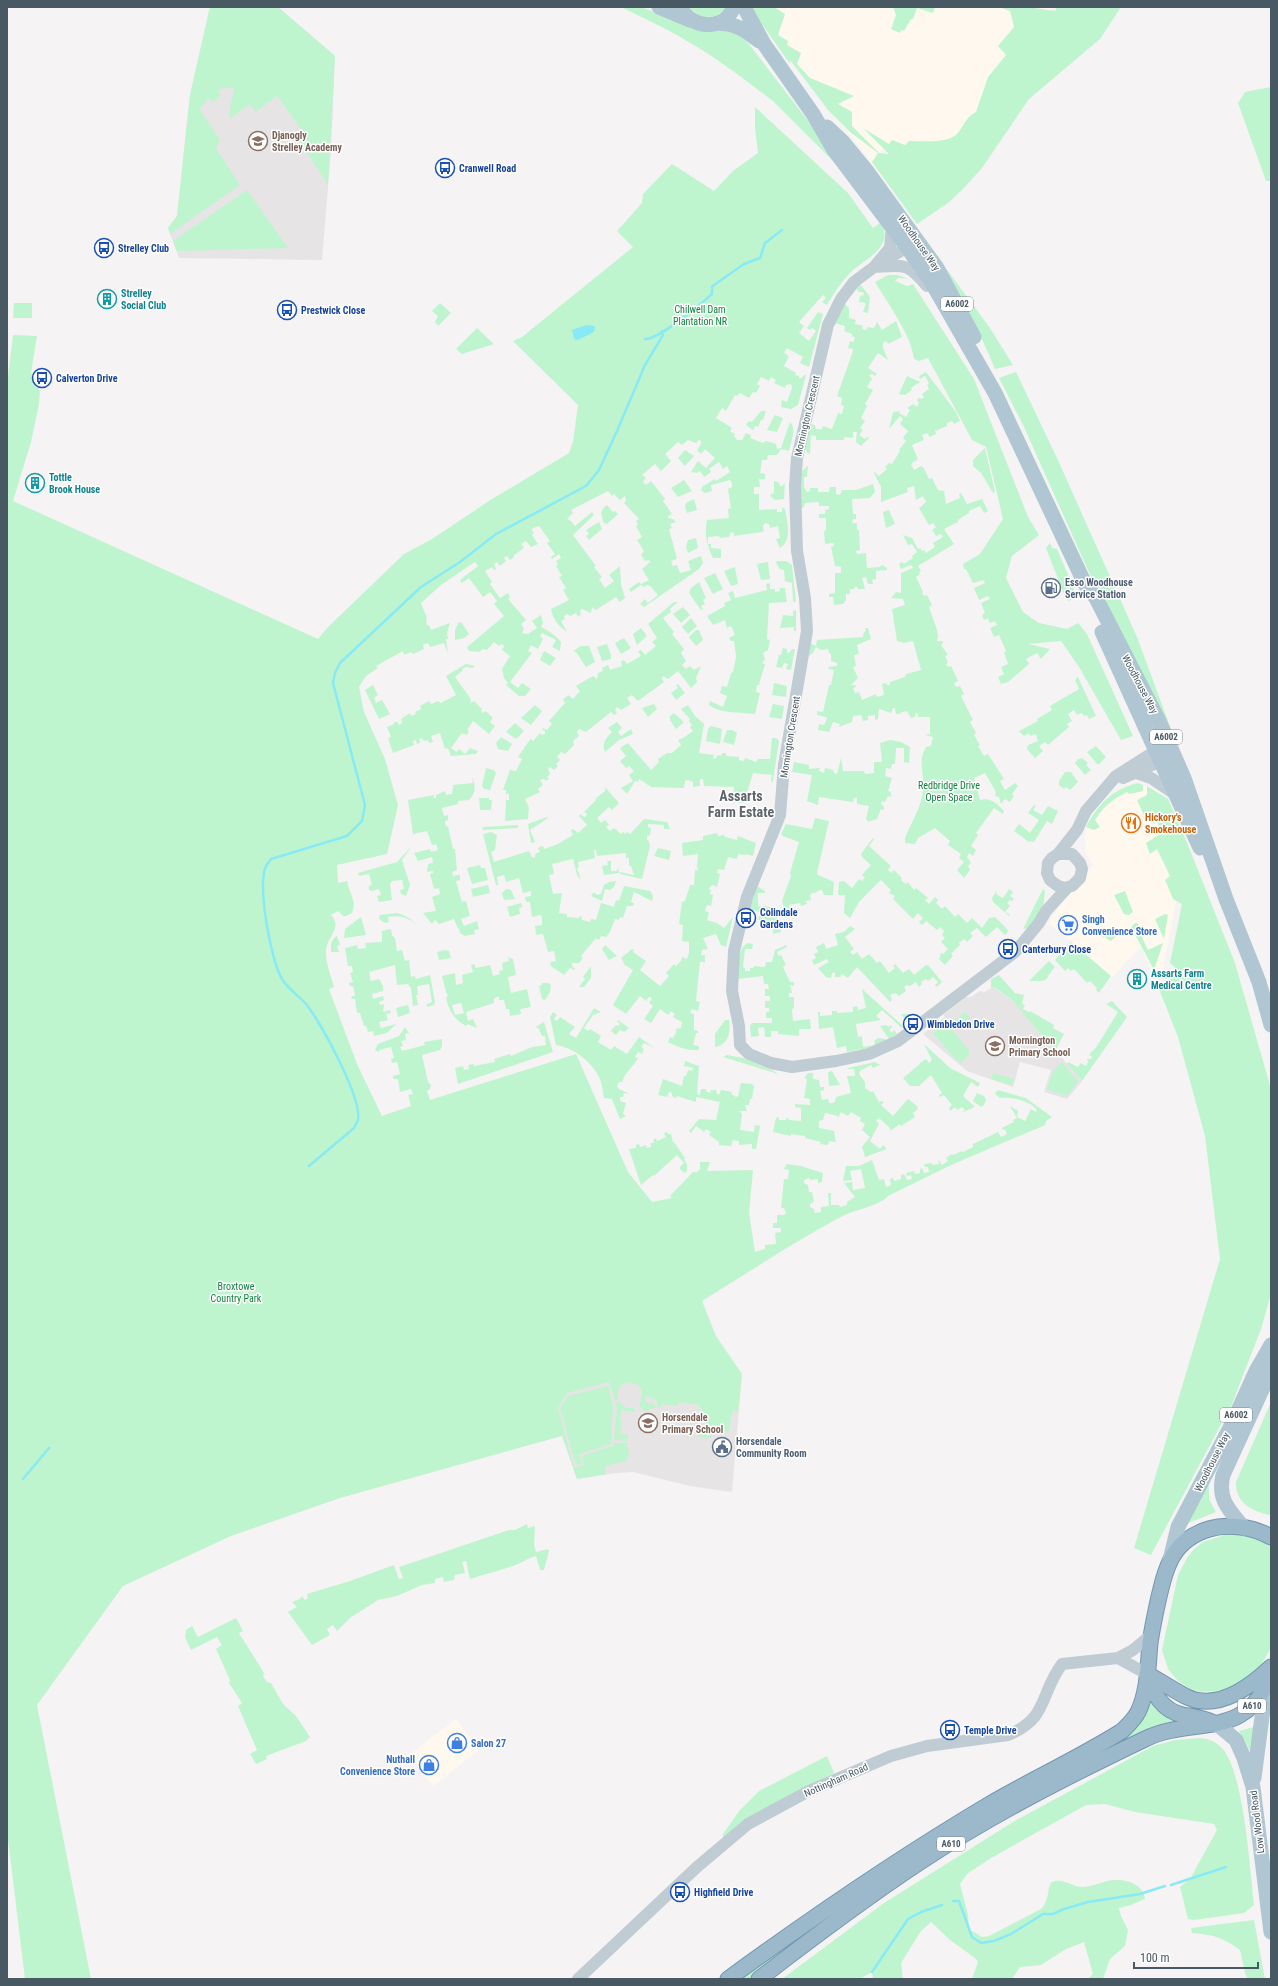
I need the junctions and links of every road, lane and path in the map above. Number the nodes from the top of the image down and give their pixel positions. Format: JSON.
{"nodes":[{"id":1,"x":658,"y":7,"type":"edge"},
{"id":2,"x":680,"y":7,"type":"edge"},
{"id":3,"x":734,"y":7,"type":"edge"},
{"id":4,"x":744,"y":7,"type":"edge"},
{"id":5,"x":691,"y":20,"type":"junction"},
{"id":6,"x":717,"y":24,"type":"junction"},
{"id":7,"x":764,"y":44,"type":"junction"},
{"id":8,"x":898,"y":225,"type":"junction"},
{"id":9,"x":907,"y":247,"type":"junction"},
{"id":10,"x":874,"y":267,"type":"junction"},
{"id":11,"x":947,"y":309,"type":"junction"},
{"id":12,"x":994,"y":393,"type":"junction"},
{"id":13,"x":1086,"y":586,"type":"junction"},
{"id":14,"x":1102,"y":611,"type":"junction"},
{"id":15,"x":1161,"y":756,"type":"junction"},
{"id":16,"x":1180,"y":768,"type":"junction"},
{"id":17,"x":1137,"y":773,"type":"junction"},
{"id":18,"x":1103,"y":790,"type":"junction"},
{"id":19,"x":1175,"y":794,"type":"junction"},
{"id":20,"x":1077,"y":830,"type":"junction"},
{"id":21,"x":1058,"y":854,"type":"junction"},
{"id":22,"x":1078,"y":859,"type":"junction"},
{"id":23,"x":1052,"y":883,"type":"junction"},
{"id":24,"x":1068,"y":887,"type":"junction"},
{"id":25,"x":1226,"y":899,"type":"junction"},
{"id":26,"x":1046,"y":911,"type":"junction"},
{"id":27,"x":1271,"y":1025,"type":"edge"},
{"id":28,"x":1271,"y":1345,"type":"edge"},
{"id":29,"x":1271,"y":1354,"type":"edge"},
{"id":30,"x":1271,"y":1524,"type":"edge"},
{"id":31,"x":1247,"y":1528,"type":"junction"},
{"id":32,"x":1271,"y":1537,"type":"edge"},
{"id":33,"x":1170,"y":1560,"type":"junction"},
{"id":34,"x":1151,"y":1635,"type":"junction"},
{"id":35,"x":1150,"y":1654,"type":"junction"},
{"id":36,"x":1118,"y":1658,"type":"junction"},
{"id":37,"x":1271,"y":1667,"type":"edge"},
{"id":38,"x":1147,"y":1674,"type":"junction"},
{"id":39,"x":1268,"y":1679,"type":"edge"},
{"id":40,"x":1170,"y":1687,"type":"junction"},
{"id":41,"x":1217,"y":1724,"type":"junction"},
{"id":42,"x":1253,"y":1787,"type":"junction"},
{"id":43,"x":1271,"y":1932,"type":"edge"},
{"id":44,"x":578,"y":1979,"type":"edge"},
{"id":45,"x":728,"y":1979,"type":"edge"},
{"id":46,"x":759,"y":1979,"type":"edge"}],
"edges":[{"from":1,"to":5,"type":"main road","number":"A6002"},
{"from":2,"to":5,"type":"main road"},
{"from":3,"to":6,"type":"main road"},
{"from":4,"to":7,"type":"main road","name":"Woodhouse Way","number":"A6002"},
{"from":5,"to":6,"type":"main road","number":"A6002"},
{"from":6,"to":7,"type":"main road","name":"Woodhouse Way","number":"A6002"},
{"from":7,"to":8,"type":"main road","name":"Woodhouse Way","number":"A6002"},
{"from":8,"to":9,"type":"main road","name":"Woodhouse Way","number":"A6002"},
{"from":8,"to":10,"type":"street","name":"Mornington Crescent"},
{"from":8,"to":12,"type":"main road","name":"Woodhouse Way","number":"A6002"},
{"from":9,"to":10,"type":"street"},
{"from":9,"to":11,"type":"main road","name":"Woodhouse Way","number":"A6002"},
{"from":10,"to":11,"type":"street"},
{"from":10,"to":26,"type":"street","name":"Mornington Crescent"},
{"from":11,"to":12,"type":"main road","name":"Woodhouse Way","number":"A6002"},
{"from":12,"to":13,"type":"main road","name":"Woodhouse Way","number":"A6002"},
{"from":13,"to":14,"type":"main road","name":"Woodhouse Way","number":"A6002"},
{"from":13,"to":15,"type":"main road","name":"Woodhouse Way","number":"A6002"},
{"from":14,"to":15,"type":"main road","number":"A6002"},
{"from":14,"to":16,"type":"main road","name":"Woodhouse Way","number":"A6002"},
{"from":15,"to":16,"type":"main road"},
{"from":15,"to":17,"type":"street","name":"Mornington Crescent"},
{"from":15,"to":18,"type":"street","name":"Mornington Crescent"},
{"from":15,"to":19,"type":"main road","name":"Woodhouse Way","number":"A6002"},
{"from":16,"to":25,"type":"main road","name":"Woodhouse Way","number":"A6002"},
{"from":17,"to":18,"type":"street","name":"Mornington Crescent"},
{"from":17,"to":19,"type":"street"},
{"from":18,"to":20,"type":"street","name":"Mornington Crescent"},
{"from":19,"to":25,"type":"main road","name":"Woodhouse Way","number":"A6002"},
{"from":20,"to":21,"type":"street","name":"Mornington Crescent"},
{"from":20,"to":22,"type":"street","name":"Mornington Crescent"},
{"from":21,"to":22,"type":"street"},
{"from":21,"to":23,"type":"street","name":"Mornington Crescent"},
{"from":22,"to":24,"type":"street","name":"Mornington Crescent"},
{"from":23,"to":24,"type":"street"},
{"from":23,"to":26,"type":"street","name":"Mornington Crescent"},
{"from":24,"to":26,"type":"street","name":"Mornington Crescent"},
{"from":25,"to":27,"type":"main road","name":"Woodhouse Way","number":"A6002"},
{"from":28,"to":33,"type":"main road","name":"Woodhouse Way","number":"A6002"},
{"from":29,"to":31,"type":"main road","name":"Woodhouse Way","number":"A6002"},
{"from":30,"to":31,"type":"highway"},
{"from":31,"to":32,"type":"highway"},
{"from":31,"to":33,"type":"highway"},
{"from":33,"to":34,"type":"highway"},
{"from":34,"to":35,"type":"highway"},
{"from":34,"to":36,"type":"street","name":"Nottingham Road"},
{"from":35,"to":38,"type":"highway","number":"A610"},
{"from":35,"to":40,"type":"highway"},
{"from":36,"to":38,"type":"street"},
{"from":36,"to":44,"type":"street","name":"Nottingham Road"},
{"from":37,"to":40,"type":"highway"},
{"from":38,"to":40,"type":"highway"},
{"from":38,"to":41,"type":"highway"},
{"from":38,"to":45,"type":"highway","number":"A610"},
{"from":39,"to":41,"type":"highway","number":"A610"},
{"from":39,"to":42,"type":"main road"},
{"from":41,"to":42,"type":"main road","name":"Low Wood Road"},
{"from":41,"to":46,"type":"highway","number":"A610"},
{"from":42,"to":43,"type":"main road","name":"Low Wood Road"}]}
